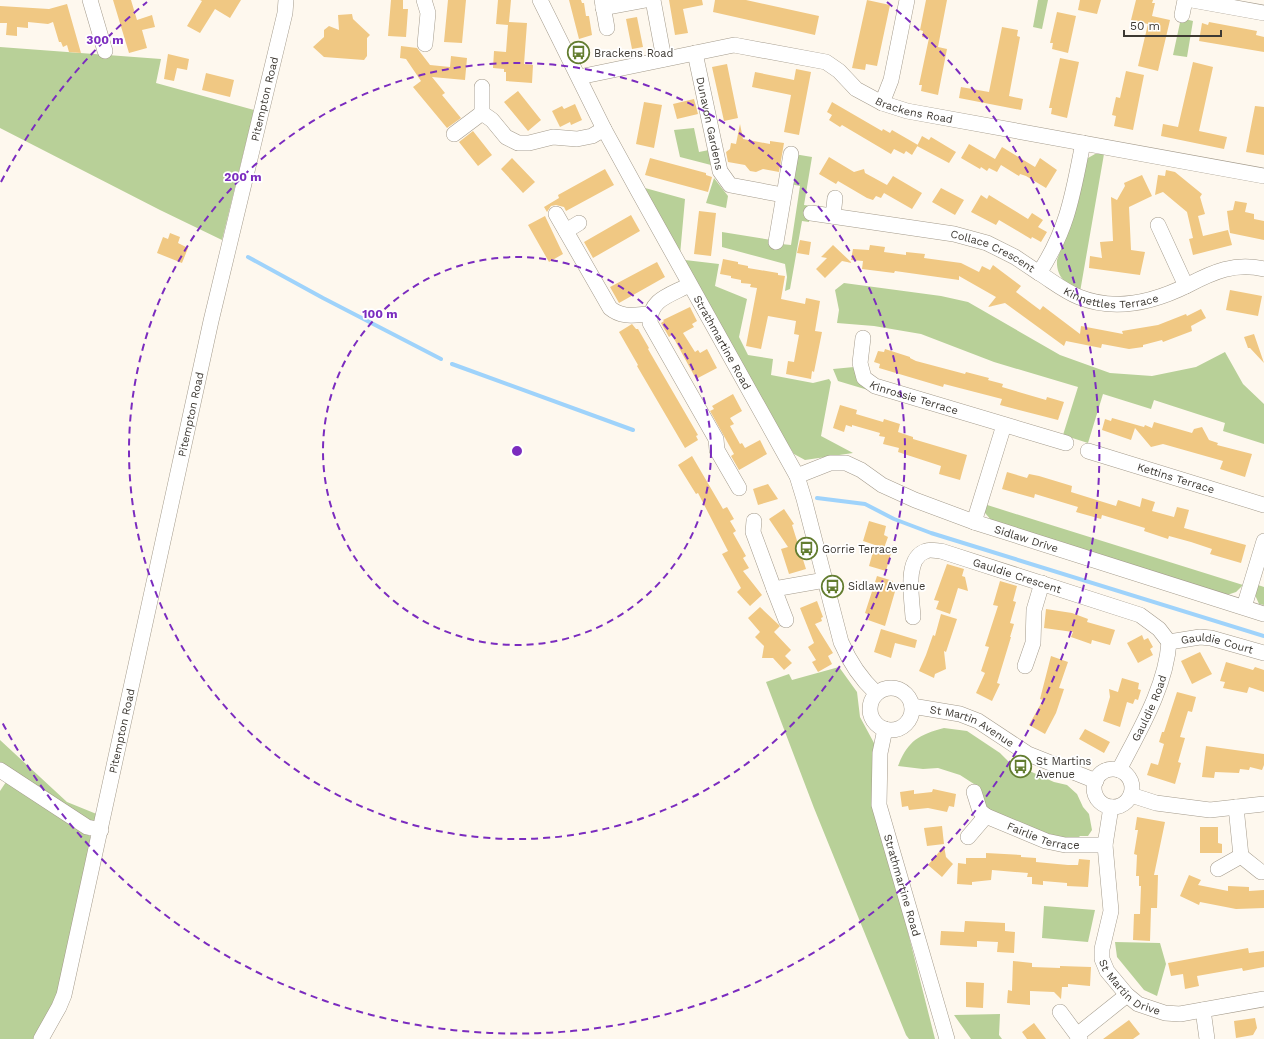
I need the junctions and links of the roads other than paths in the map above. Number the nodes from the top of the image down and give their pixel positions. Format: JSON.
{"nodes":[{"id":1,"x":90,"y":0,"type":"edge"},
{"id":2,"x":286,"y":0,"type":"edge"},
{"id":3,"x":424,"y":0,"type":"edge"},
{"id":4,"x":540,"y":0,"type":"edge"},
{"id":5,"x":646,"y":0,"type":"edge"},
{"id":6,"x":653,"y":0,"type":"edge"},
{"id":7,"x":907,"y":0,"type":"edge"},
{"id":8,"x":1184,"y":0,"type":"edge"},
{"id":9,"x":1192,"y":0,"type":"edge"},
{"id":10,"x":602,"y":4,"type":"edge"},
{"id":11,"x":1264,"y":13,"type":"edge"},
{"id":12,"x":1182,"y":15,"type":"dead end"},
{"id":13,"x":607,"y":28,"type":"dead end"},
{"id":14,"x":425,"y":44,"type":"dead end"},
{"id":15,"x":104,"y":51,"type":"dead end"},
{"id":16,"x":695,"y":53,"type":"junction"},
{"id":17,"x":664,"y":60,"type":"junction"},
{"id":18,"x":579,"y":77,"type":"junction"},
{"id":19,"x":482,"y":87,"type":"dead end"},
{"id":20,"x":882,"y":103,"type":"junction"},
{"id":21,"x":482,"y":113,"type":"junction"},
{"id":22,"x":604,"y":129,"type":"junction"},
{"id":23,"x":454,"y":134,"type":"dead end"},
{"id":24,"x":1083,"y":143,"type":"junction"},
{"id":25,"x":791,"y":154,"type":"dead end"},
{"id":26,"x":1264,"y":176,"type":"edge"},
{"id":27,"x":783,"y":195,"type":"junction"},
{"id":28,"x":835,"y":198,"type":"dead end"},
{"id":29,"x":811,"y":213,"type":"dead end"},
{"id":30,"x":556,"y":214,"type":"dead end"},
{"id":31,"x":833,"y":216,"type":"junction"},
{"id":32,"x":579,"y":223,"type":"dead end"},
{"id":33,"x":1158,"y":225,"type":"dead end"},
{"id":34,"x":566,"y":231,"type":"junction"},
{"id":35,"x":776,"y":242,"type":"dead end"},
{"id":36,"x":1264,"y":269,"type":"edge"},
{"id":37,"x":1040,"y":273,"type":"junction"},
{"id":38,"x":689,"y":285,"type":"junction"},
{"id":39,"x":1186,"y":286,"type":"junction"},
{"id":40,"x":649,"y":314,"type":"junction"},
{"id":41,"x":863,"y":338,"type":"dead end"},
{"id":42,"x":1004,"y":425,"type":"junction"},
{"id":43,"x":1066,"y":443,"type":"dead end"},
{"id":44,"x":1088,"y":451,"type":"dead end"},
{"id":45,"x":797,"y":476,"type":"junction"},
{"id":46,"x":739,"y":488,"type":"dead end"},
{"id":47,"x":1264,"y":505,"type":"edge"},
{"id":48,"x":754,"y":521,"type":"dead end"},
{"id":49,"x":974,"y":522,"type":"junction"},
{"id":50,"x":1264,"y":541,"type":"edge"},
{"id":51,"x":825,"y":580,"type":"junction"},
{"id":52,"x":1042,"y":583,"type":"junction"},
{"id":53,"x":774,"y":589,"type":"junction"},
{"id":54,"x":1244,"y":607,"type":"junction"},
{"id":55,"x":1264,"y":614,"type":"edge"},
{"id":56,"x":913,"y":617,"type":"dead end"},
{"id":57,"x":786,"y":620,"type":"dead end"},
{"id":58,"x":1169,"y":642,"type":"junction"},
{"id":59,"x":1264,"y":653,"type":"edge"},
{"id":60,"x":1025,"y":666,"type":"dead end"},
{"id":61,"x":876,"y":693,"type":"junction"},
{"id":62,"x":912,"y":706,"type":"junction"},
{"id":63,"x":885,"y":729,"type":"junction"},
{"id":64,"x":0,"y":770,"type":"edge"},
{"id":65,"x":1119,"y":770,"type":"junction"},
{"id":66,"x":1096,"y":781,"type":"junction"},
{"id":67,"x":974,"y":792,"type":"dead end"},
{"id":68,"x":1131,"y":795,"type":"junction"},
{"id":69,"x":1264,"y":804,"type":"edge"},
{"id":70,"x":1111,"y":807,"type":"junction"},
{"id":71,"x":1236,"y":807,"type":"junction"},
{"id":72,"x":986,"y":816,"type":"junction"},
{"id":73,"x":101,"y":830,"type":"junction"},
{"id":74,"x":968,"y":837,"type":"dead end"},
{"id":75,"x":1105,"y":845,"type":"junction"},
{"id":76,"x":1241,"y":856,"type":"junction"},
{"id":77,"x":1218,"y":869,"type":"dead end"},
{"id":78,"x":1261,"y":872,"type":"dead end"},
{"id":79,"x":1127,"y":994,"type":"junction"},
{"id":80,"x":1264,"y":999,"type":"edge"},
{"id":81,"x":1203,"y":1010,"type":"junction"},
{"id":82,"x":1060,"y":1012,"type":"dead end"},
{"id":83,"x":1079,"y":1037,"type":"edge"},
{"id":84,"x":41,"y":1039,"type":"edge"},
{"id":85,"x":947,"y":1039,"type":"edge"},
{"id":86,"x":1207,"y":1039,"type":"edge"}],
"edges":[{"from":1,"to":15,"type":"street"},
{"from":2,"to":73,"type":"street","name":"Pitempton Road"},
{"from":3,"to":14,"type":"street"},
{"from":4,"to":18,"type":"street","name":"Strathmartine Road"},
{"from":5,"to":10,"type":"street"},
{"from":6,"to":17,"type":"street"},
{"from":7,"to":20,"type":"street"},
{"from":8,"to":12,"type":"street"},
{"from":9,"to":11,"type":"street"},
{"from":10,"to":13,"type":"street"},
{"from":16,"to":17,"type":"street","name":"Brackens Road"},
{"from":16,"to":20,"type":"street","name":"Brackens Road"},
{"from":16,"to":27,"type":"street","name":"Dunavon Gardens"},
{"from":17,"to":18,"type":"street","name":"Brackens Road"},
{"from":18,"to":22,"type":"street","name":"Strathmartine Road"},
{"from":19,"to":21,"type":"street"},
{"from":20,"to":24,"type":"street","name":"Brackens Road"},
{"from":21,"to":22,"type":"street"},
{"from":21,"to":23,"type":"street"},
{"from":22,"to":38,"type":"street","name":"Strathmartine Road"},
{"from":24,"to":26,"type":"street","name":"Brackens Road"},
{"from":24,"to":37,"type":"street","name":"Collace Crescent"},
{"from":25,"to":27,"type":"street"},
{"from":27,"to":35,"type":"street"},
{"from":28,"to":31,"type":"street"},
{"from":29,"to":31,"type":"street","name":"Collace Crescent"},
{"from":30,"to":34,"type":"street"},
{"from":31,"to":37,"type":"street","name":"Collace Crescent"},
{"from":32,"to":34,"type":"street"},
{"from":33,"to":39,"type":"street"},
{"from":34,"to":40,"type":"street"},
{"from":36,"to":39,"type":"street","name":"Kinnettles Terrace"},
{"from":37,"to":39,"type":"street","name":"Kinnettles Terrace"},
{"from":38,"to":40,"type":"street"},
{"from":38,"to":45,"type":"street","name":"Strathmartine Road"},
{"from":40,"to":46,"type":"street"},
{"from":41,"to":42,"type":"street","name":"Kinrossie Terrace"},
{"from":42,"to":43,"type":"street","name":"Kinrossie Terrace"},
{"from":42,"to":49,"type":"street"},
{"from":44,"to":47,"type":"street","name":"Kettins Terrace"},
{"from":45,"to":49,"type":"street","name":"Sidlaw Drive"},
{"from":45,"to":51,"type":"street","name":"Strathmartine Road"},
{"from":48,"to":53,"type":"street"},
{"from":49,"to":54,"type":"street","name":"Sidlaw Drive"},
{"from":50,"to":54,"type":"street"},
{"from":51,"to":53,"type":"street"},
{"from":51,"to":61,"type":"street","name":"Strathmartine Road"},
{"from":52,"to":56,"type":"street","name":"Gauldie Crescent"},
{"from":52,"to":58,"type":"street","name":"Gauldie Crescent"},
{"from":52,"to":60,"type":"street"},
{"from":53,"to":57,"type":"street"},
{"from":54,"to":55,"type":"street","name":"Sidlaw Drive"},
{"from":58,"to":59,"type":"street","name":"Gauldie Court"},
{"from":58,"to":65,"type":"street","name":"Gauldie Road"},
{"from":61,"to":62,"type":"street"},
{"from":61,"to":63,"type":"street"},
{"from":62,"to":63,"type":"street"},
{"from":62,"to":66,"type":"street","name":"St Martin Avenue"},
{"from":63,"to":85,"type":"street","name":"Strathmartine Road"},
{"from":64,"to":73,"type":"street"},
{"from":65,"to":66,"type":"street"},
{"from":65,"to":68,"type":"street"},
{"from":66,"to":70,"type":"street"},
{"from":67,"to":72,"type":"street"},
{"from":68,"to":70,"type":"street"},
{"from":68,"to":71,"type":"street"},
{"from":69,"to":71,"type":"street"},
{"from":70,"to":75,"type":"street","name":"St Martin Drive"},
{"from":71,"to":76,"type":"street"},
{"from":72,"to":74,"type":"street"},
{"from":72,"to":75,"type":"street","name":"Fairlie Terrace"},
{"from":73,"to":84,"type":"street","name":"Pitempton Road"},
{"from":75,"to":79,"type":"street","name":"St Martin Drive"},
{"from":76,"to":77,"type":"street"},
{"from":76,"to":78,"type":"street"},
{"from":79,"to":81,"type":"street","name":"St Martin Drive"},
{"from":79,"to":83,"type":"street"},
{"from":80,"to":81,"type":"street","name":"St Martin Drive"},
{"from":81,"to":86,"type":"street"},
{"from":82,"to":83,"type":"street"}]}
